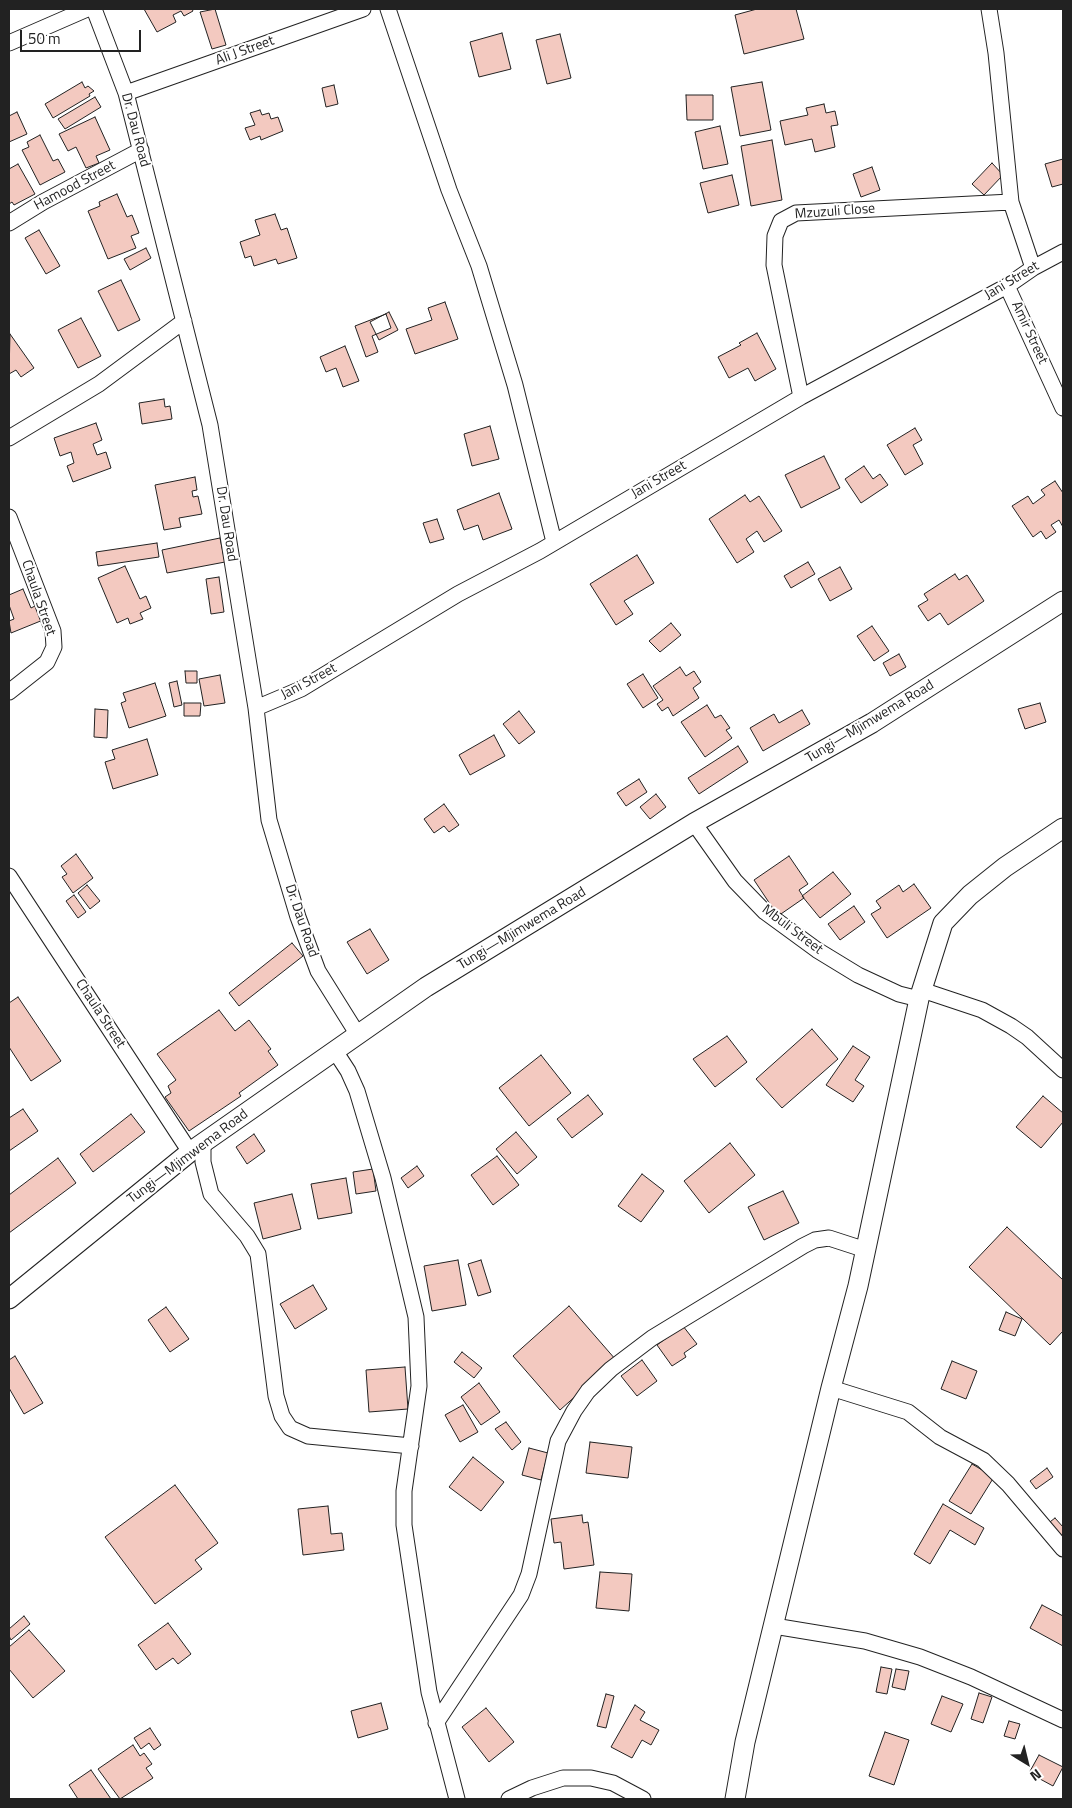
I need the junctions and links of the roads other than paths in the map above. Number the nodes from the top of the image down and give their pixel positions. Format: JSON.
{"nodes":[{"id":1,"x":87,"y":9,"type":"edge"},
{"id":2,"x":94,"y":9,"type":"edge"},
{"id":3,"x":363,"y":9,"type":"edge"},
{"id":4,"x":388,"y":9,"type":"edge"},
{"id":5,"x":989,"y":9,"type":"edge"},
{"id":6,"x":9,"y":43,"type":"edge"},
{"id":7,"x":126,"y":93,"type":"junction"},
{"id":8,"x":141,"y":150,"type":"junction"},
{"id":9,"x":1011,"y":202,"type":"junction"},
{"id":10,"x":9,"y":223,"type":"edge"},
{"id":11,"x":1063,"y":252,"type":"edge"},
{"id":12,"x":1033,"y":268,"type":"junction"},
{"id":13,"x":1007,"y":286,"type":"junction"},
{"id":14,"x":184,"y":321,"type":"junction"},
{"id":15,"x":801,"y":397,"type":"junction"},
{"id":16,"x":1063,"y":408,"type":"edge"},
{"id":17,"x":9,"y":438,"type":"edge"},
{"id":18,"x":9,"y":517,"type":"edge"},
{"id":19,"x":554,"y":542,"type":"junction"},
{"id":20,"x":1063,"y":601,"type":"edge"},
{"id":21,"x":9,"y":692,"type":"edge"},
{"id":22,"x":256,"y":708,"type":"junction"},
{"id":23,"x":694,"y":824,"type":"junction"},
{"id":24,"x":1063,"y":828,"type":"edge"},
{"id":25,"x":9,"y":876,"type":"edge"},
{"id":26,"x":921,"y":994,"type":"junction"},
{"id":27,"x":358,"y":1035,"type":"junction"},
{"id":28,"x":335,"y":1051,"type":"junction"},
{"id":29,"x":1063,"y":1070,"type":"edge"},
{"id":30,"x":196,"y":1147,"type":"junction"},
{"id":31,"x":866,"y":1250,"type":"junction"},
{"id":32,"x":9,"y":1299,"type":"edge"},
{"id":33,"x":831,"y":1388,"type":"junction"},
{"id":34,"x":411,"y":1446,"type":"junction"},
{"id":35,"x":1063,"y":1549,"type":"edge"},
{"id":36,"x":774,"y":1626,"type":"junction"},
{"id":37,"x":1063,"y":1720,"type":"edge"},
{"id":38,"x":436,"y":1723,"type":"junction"},
{"id":39,"x":457,"y":1799,"type":"edge"},
{"id":40,"x":509,"y":1799,"type":"edge"},
{"id":41,"x":643,"y":1799,"type":"edge"},
{"id":42,"x":735,"y":1799,"type":"edge"}],
"edges":[{"from":1,"to":6,"type":"street"},
{"from":2,"to":7,"type":"street","name":"Dr. Dau Road"},
{"from":3,"to":7,"type":"street","name":"Ali J Street"},
{"from":4,"to":19,"type":"street"},
{"from":5,"to":9,"type":"street"},
{"from":7,"to":8,"type":"street","name":"Dr. Dau Road"},
{"from":8,"to":10,"type":"street","name":"Hamood Street"},
{"from":8,"to":14,"type":"street","name":"Dr. Dau Road"},
{"from":9,"to":12,"type":"street"},
{"from":9,"to":15,"type":"street","name":"Mzuzuli Close"},
{"from":11,"to":12,"type":"street","name":"Jani Street"},
{"from":12,"to":13,"type":"street","name":"Jani Street"},
{"from":13,"to":15,"type":"street","name":"Jani Street"},
{"from":13,"to":16,"type":"street","name":"Amir Street"},
{"from":14,"to":17,"type":"street"},
{"from":14,"to":22,"type":"street","name":"Dr. Dau Road"},
{"from":15,"to":19,"type":"street","name":"Jani Street"},
{"from":18,"to":21,"type":"street","name":"Chaula Street"},
{"from":19,"to":22,"type":"street","name":"Jani Street"},
{"from":20,"to":23,"type":"street","name":"Tungi—Mjimwema Road"},
{"from":22,"to":27,"type":"street","name":"Dr. Dau Road"},
{"from":23,"to":26,"type":"street","name":"Mbuli Street"},
{"from":23,"to":27,"type":"street","name":"Tungi—Mjimwema Road"},
{"from":24,"to":26,"type":"street"},
{"from":25,"to":30,"type":"street","name":"Chaula Street"},
{"from":26,"to":29,"type":"street","name":"Mbuli Street"},
{"from":26,"to":31,"type":"street"},
{"from":27,"to":28,"type":"street","name":"Tungi—Mjimwema Road"},
{"from":28,"to":30,"type":"street","name":"Tungi—Mjimwema Road"},
{"from":28,"to":34,"type":"street"},
{"from":30,"to":32,"type":"street","name":"Tungi—Mjimwema Road"},
{"from":30,"to":34,"type":"street"},
{"from":31,"to":33,"type":"street"},
{"from":31,"to":38,"type":"street"},
{"from":33,"to":35,"type":"street"},
{"from":33,"to":36,"type":"street"},
{"from":34,"to":38,"type":"street"},
{"from":36,"to":37,"type":"street"},
{"from":36,"to":42,"type":"street"},
{"from":38,"to":39,"type":"street"},
{"from":40,"to":41,"type":"street"}]}
